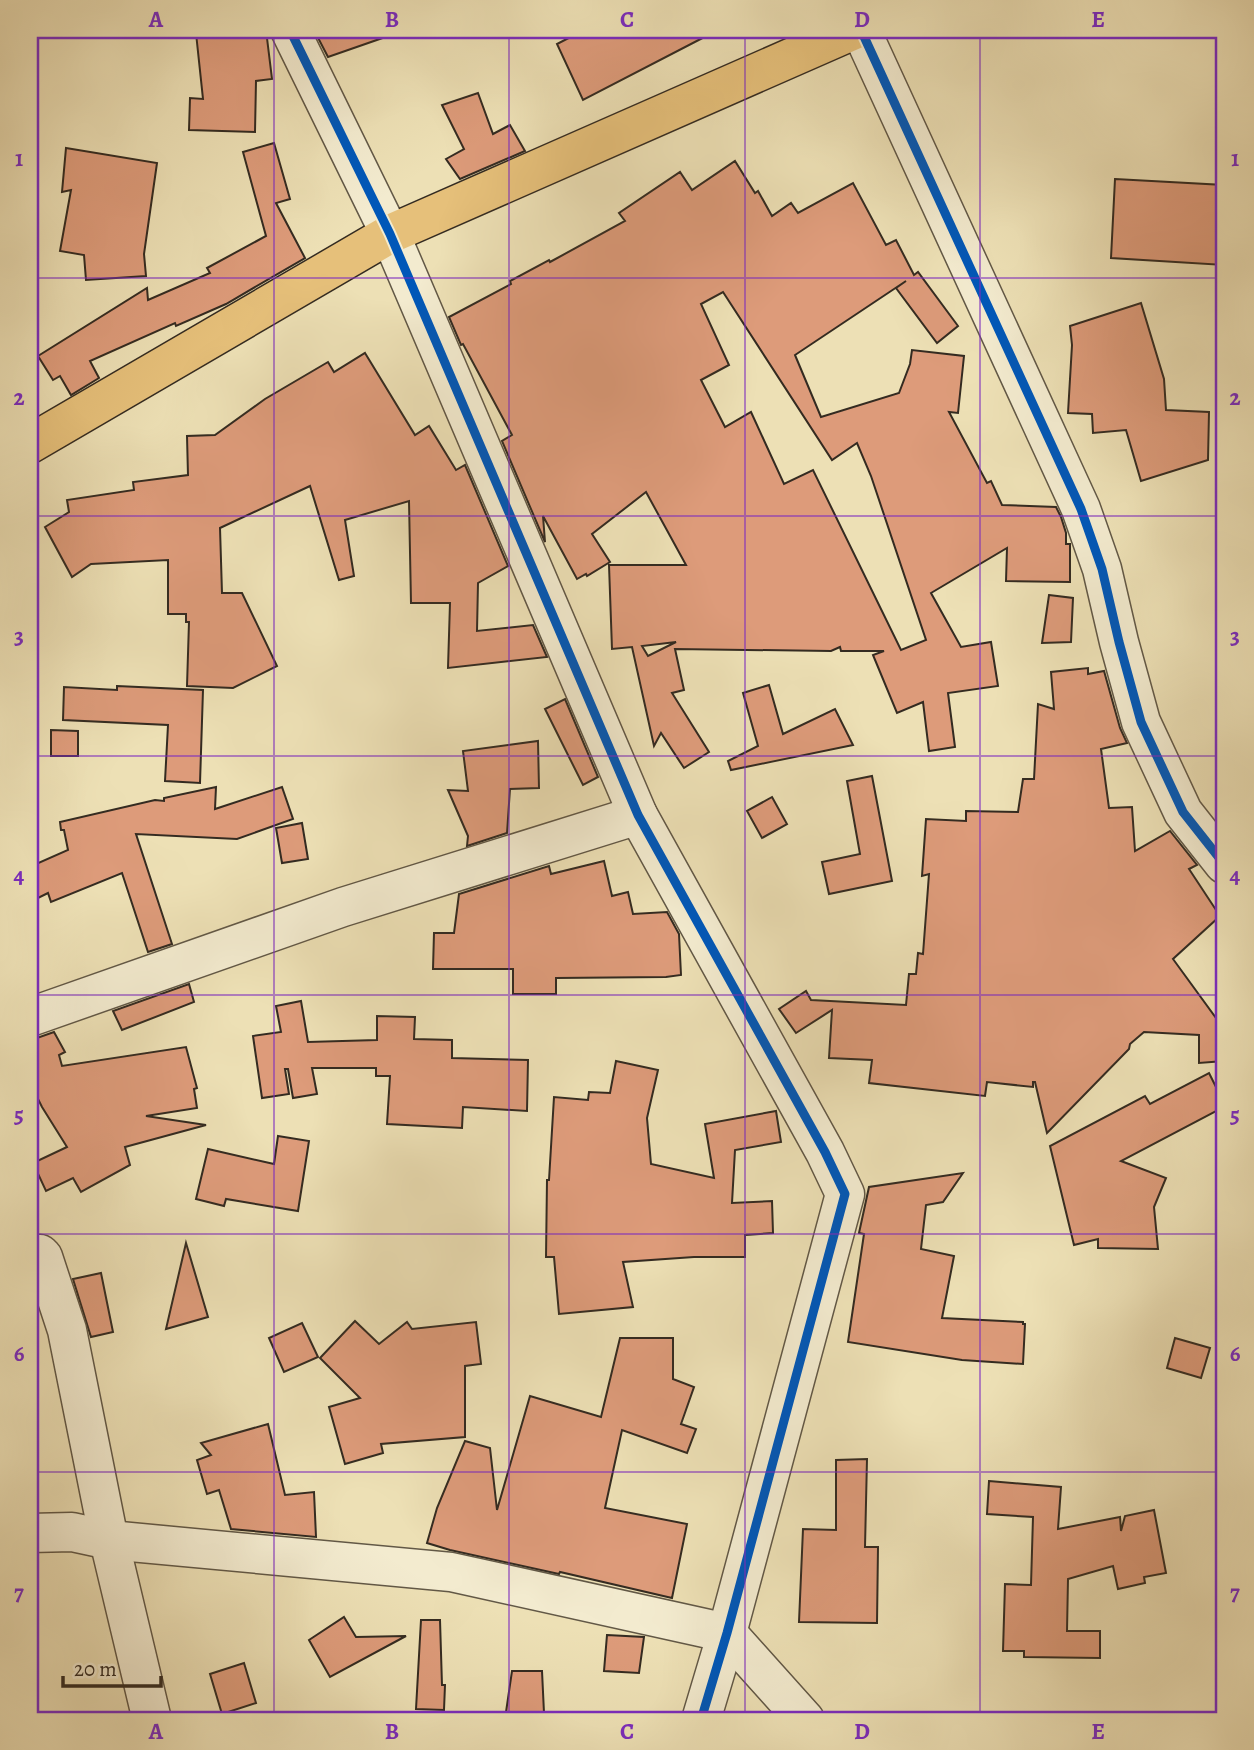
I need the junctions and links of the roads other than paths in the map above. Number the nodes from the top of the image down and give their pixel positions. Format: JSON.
{"nodes":[{"id":1,"x":290,"y":30,"type":"edge"},
{"id":2,"x":854,"y":30,"type":"edge"},
{"id":3,"x":861,"y":30,"type":"edge"},
{"id":4,"x":390,"y":234,"type":"junction"},
{"id":5,"x":30,"y":444,"type":"edge"},
{"id":6,"x":638,"y":815,"type":"junction"},
{"id":7,"x":1224,"y":864,"type":"edge"},
{"id":8,"x":30,"y":1017,"type":"edge"},
{"id":9,"x":40,"y":1254,"type":"dead end"},
{"id":10,"x":30,"y":1533,"type":"edge"},
{"id":11,"x":108,"y":1540,"type":"junction"},
{"id":12,"x":727,"y":1633,"type":"junction"},
{"id":13,"x":152,"y":1720,"type":"edge"},
{"id":14,"x":701,"y":1720,"type":"edge"},
{"id":15,"x":805,"y":1720,"type":"edge"}],
"edges":[{"from":1,"to":4,"type":"street"},
{"from":2,"to":4,"type":"highway"},
{"from":3,"to":7,"type":"street"},
{"from":4,"to":5,"type":"highway"},
{"from":4,"to":6,"type":"street"},
{"from":6,"to":8,"type":"street"},
{"from":6,"to":12,"type":"street"},
{"from":9,"to":11,"type":"street"},
{"from":10,"to":11,"type":"street"},
{"from":11,"to":12,"type":"street"},
{"from":11,"to":13,"type":"street"},
{"from":12,"to":14,"type":"street"},
{"from":12,"to":15,"type":"street"}]}
